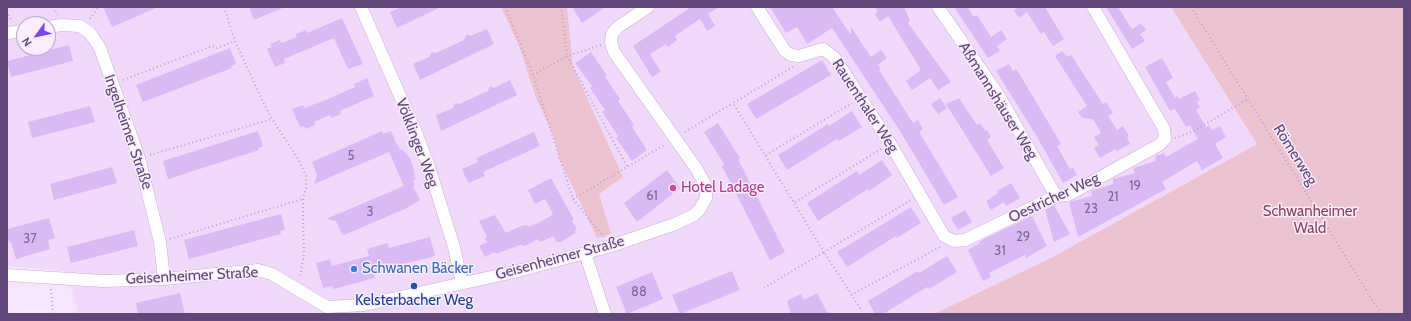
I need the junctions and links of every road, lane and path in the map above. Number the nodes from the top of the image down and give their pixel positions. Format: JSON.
{"nodes":[{"id":1,"x":98,"y":7,"type":"edge"},
{"id":2,"x":224,"y":7,"type":"edge"},
{"id":3,"x":361,"y":7,"type":"edge"},
{"id":4,"x":506,"y":7,"type":"edge"},
{"id":5,"x":561,"y":7,"type":"edge"},
{"id":6,"x":648,"y":7,"type":"edge"},
{"id":7,"x":757,"y":7,"type":"edge"},
{"id":8,"x":938,"y":7,"type":"edge"},
{"id":9,"x":1092,"y":7,"type":"edge"},
{"id":10,"x":1191,"y":7,"type":"edge"},
{"id":11,"x":56,"y":26,"type":"edge"},
{"id":12,"x":84,"y":28,"type":"junction"},
{"id":13,"x":236,"y":41,"type":"junction"},
{"id":14,"x":610,"y":42,"type":"junction"},
{"id":15,"x":567,"y":56,"type":"junction"},
{"id":16,"x":799,"y":56,"type":"junction"},
{"id":17,"x":533,"y":75,"type":"junction"},
{"id":18,"x":112,"y":84,"type":"junction"},
{"id":19,"x":861,"y":97,"type":"junction"},
{"id":20,"x":1248,"y":99,"type":"junction"},
{"id":21,"x":733,"y":103,"type":"junction"},
{"id":22,"x":272,"y":119,"type":"junction"},
{"id":23,"x":675,"y":138,"type":"junction"},
{"id":24,"x":1165,"y":139,"type":"junction"},
{"id":25,"x":890,"y":143,"type":"junction"},
{"id":26,"x":766,"y":155,"type":"junction"},
{"id":27,"x":139,"y":158,"type":"junction"},
{"id":28,"x":628,"y":168,"type":"junction"},
{"id":29,"x":920,"y":194,"type":"junction"},
{"id":30,"x":1056,"y":196,"type":"junction"},
{"id":31,"x":303,"y":199,"type":"junction"},
{"id":32,"x":573,"y":199,"type":"junction"},
{"id":33,"x":795,"y":202,"type":"junction"},
{"id":34,"x":954,"y":241,"type":"junction"},
{"id":35,"x":160,"y":242,"type":"junction"},
{"id":36,"x":611,"y":246,"type":"junction"},
{"id":37,"x":824,"y":252,"type":"junction"},
{"id":38,"x":585,"y":253,"type":"junction"},
{"id":39,"x":7,"y":275,"type":"edge"},
{"id":40,"x":50,"y":279,"type":"junction"},
{"id":41,"x":164,"y":279,"type":"junction"},
{"id":42,"x":462,"y":283,"type":"junction"},
{"id":43,"x":764,"y":288,"type":"dead end"},
{"id":44,"x":298,"y":289,"type":"junction"},
{"id":45,"x":851,"y":295,"type":"junction"},
{"id":46,"x":862,"y":311,"type":"dead end"},
{"id":47,"x":53,"y":314,"type":"edge"},
{"id":48,"x":605,"y":314,"type":"edge"},
{"id":49,"x":1381,"y":314,"type":"edge"}],
"edges":[{"from":1,"to":12,"type":"path"},
{"from":2,"to":13,"type":"path"},
{"from":3,"to":42,"type":"street","name":"Völklinger Weg"},
{"from":4,"to":17,"type":"path"},
{"from":5,"to":15,"type":"path"},
{"from":6,"to":14,"type":"street"},
{"from":7,"to":16,"type":"street"},
{"from":8,"to":30,"type":"street","name":"Aßmannshäuser Weg"},
{"from":9,"to":24,"type":"street"},
{"from":10,"to":20,"type":"path","name":"Römerweg"},
{"from":11,"to":12,"type":"street"},
{"from":12,"to":18,"type":"street","name":"Ingelheimer Straße"},
{"from":13,"to":18,"type":"path"},
{"from":13,"to":22,"type":"path"},
{"from":14,"to":15,"type":"path"},
{"from":14,"to":23,"type":"street","name":"Geisenheimer Straße"},
{"from":15,"to":17,"type":"path"},
{"from":15,"to":28,"type":"path"},
{"from":16,"to":19,"type":"street","name":"Rauenthaler Weg"},
{"from":16,"to":21,"type":"path"},
{"from":17,"to":32,"type":"path"},
{"from":18,"to":27,"type":"street","name":"Ingelheimer Straße"},
{"from":19,"to":25,"type":"street","name":"Rauenthaler Weg"},
{"from":19,"to":26,"type":"path"},
{"from":20,"to":24,"type":"path"},
{"from":20,"to":49,"type":"path","name":"Römerweg"},
{"from":21,"to":23,"type":"path"},
{"from":21,"to":26,"type":"path"},
{"from":22,"to":27,"type":"path"},
{"from":22,"to":31,"type":"path"},
{"from":23,"to":28,"type":"path"},
{"from":23,"to":36,"type":"street","name":"Geisenheimer Straße"},
{"from":24,"to":30,"type":"street","name":"Oestricher Weg"},
{"from":25,"to":29,"type":"street","name":"Rauenthaler Weg"},
{"from":25,"to":33,"type":"path"},
{"from":26,"to":33,"type":"path"},
{"from":27,"to":35,"type":"street","name":"Ingelheimer Straße"},
{"from":28,"to":32,"type":"path"},
{"from":29,"to":34,"type":"street","name":"Rauenthaler Weg"},
{"from":29,"to":37,"type":"path"},
{"from":30,"to":34,"type":"street","name":"Oestricher Weg"},
{"from":31,"to":35,"type":"path"},
{"from":31,"to":44,"type":"path"},
{"from":32,"to":36,"type":"path"},
{"from":33,"to":37,"type":"path"},
{"from":34,"to":45,"type":"path"},
{"from":35,"to":41,"type":"street","name":"Ingelheimer Straße"},
{"from":36,"to":38,"type":"street","name":"Geisenheimer Straße"},
{"from":37,"to":43,"type":"path"},
{"from":37,"to":45,"type":"path"},
{"from":38,"to":42,"type":"street","name":"Geisenheimer Straße"},
{"from":38,"to":48,"type":"street"},
{"from":39,"to":40,"type":"street","name":"Geisenheimer Straße"},
{"from":40,"to":41,"type":"street","name":"Geisenheimer Straße"},
{"from":40,"to":47,"type":"path"},
{"from":41,"to":44,"type":"street","name":"Geisenheimer Straße"},
{"from":42,"to":44,"type":"street","name":"Geisenheimer Straße"},
{"from":45,"to":46,"type":"path"}]}
